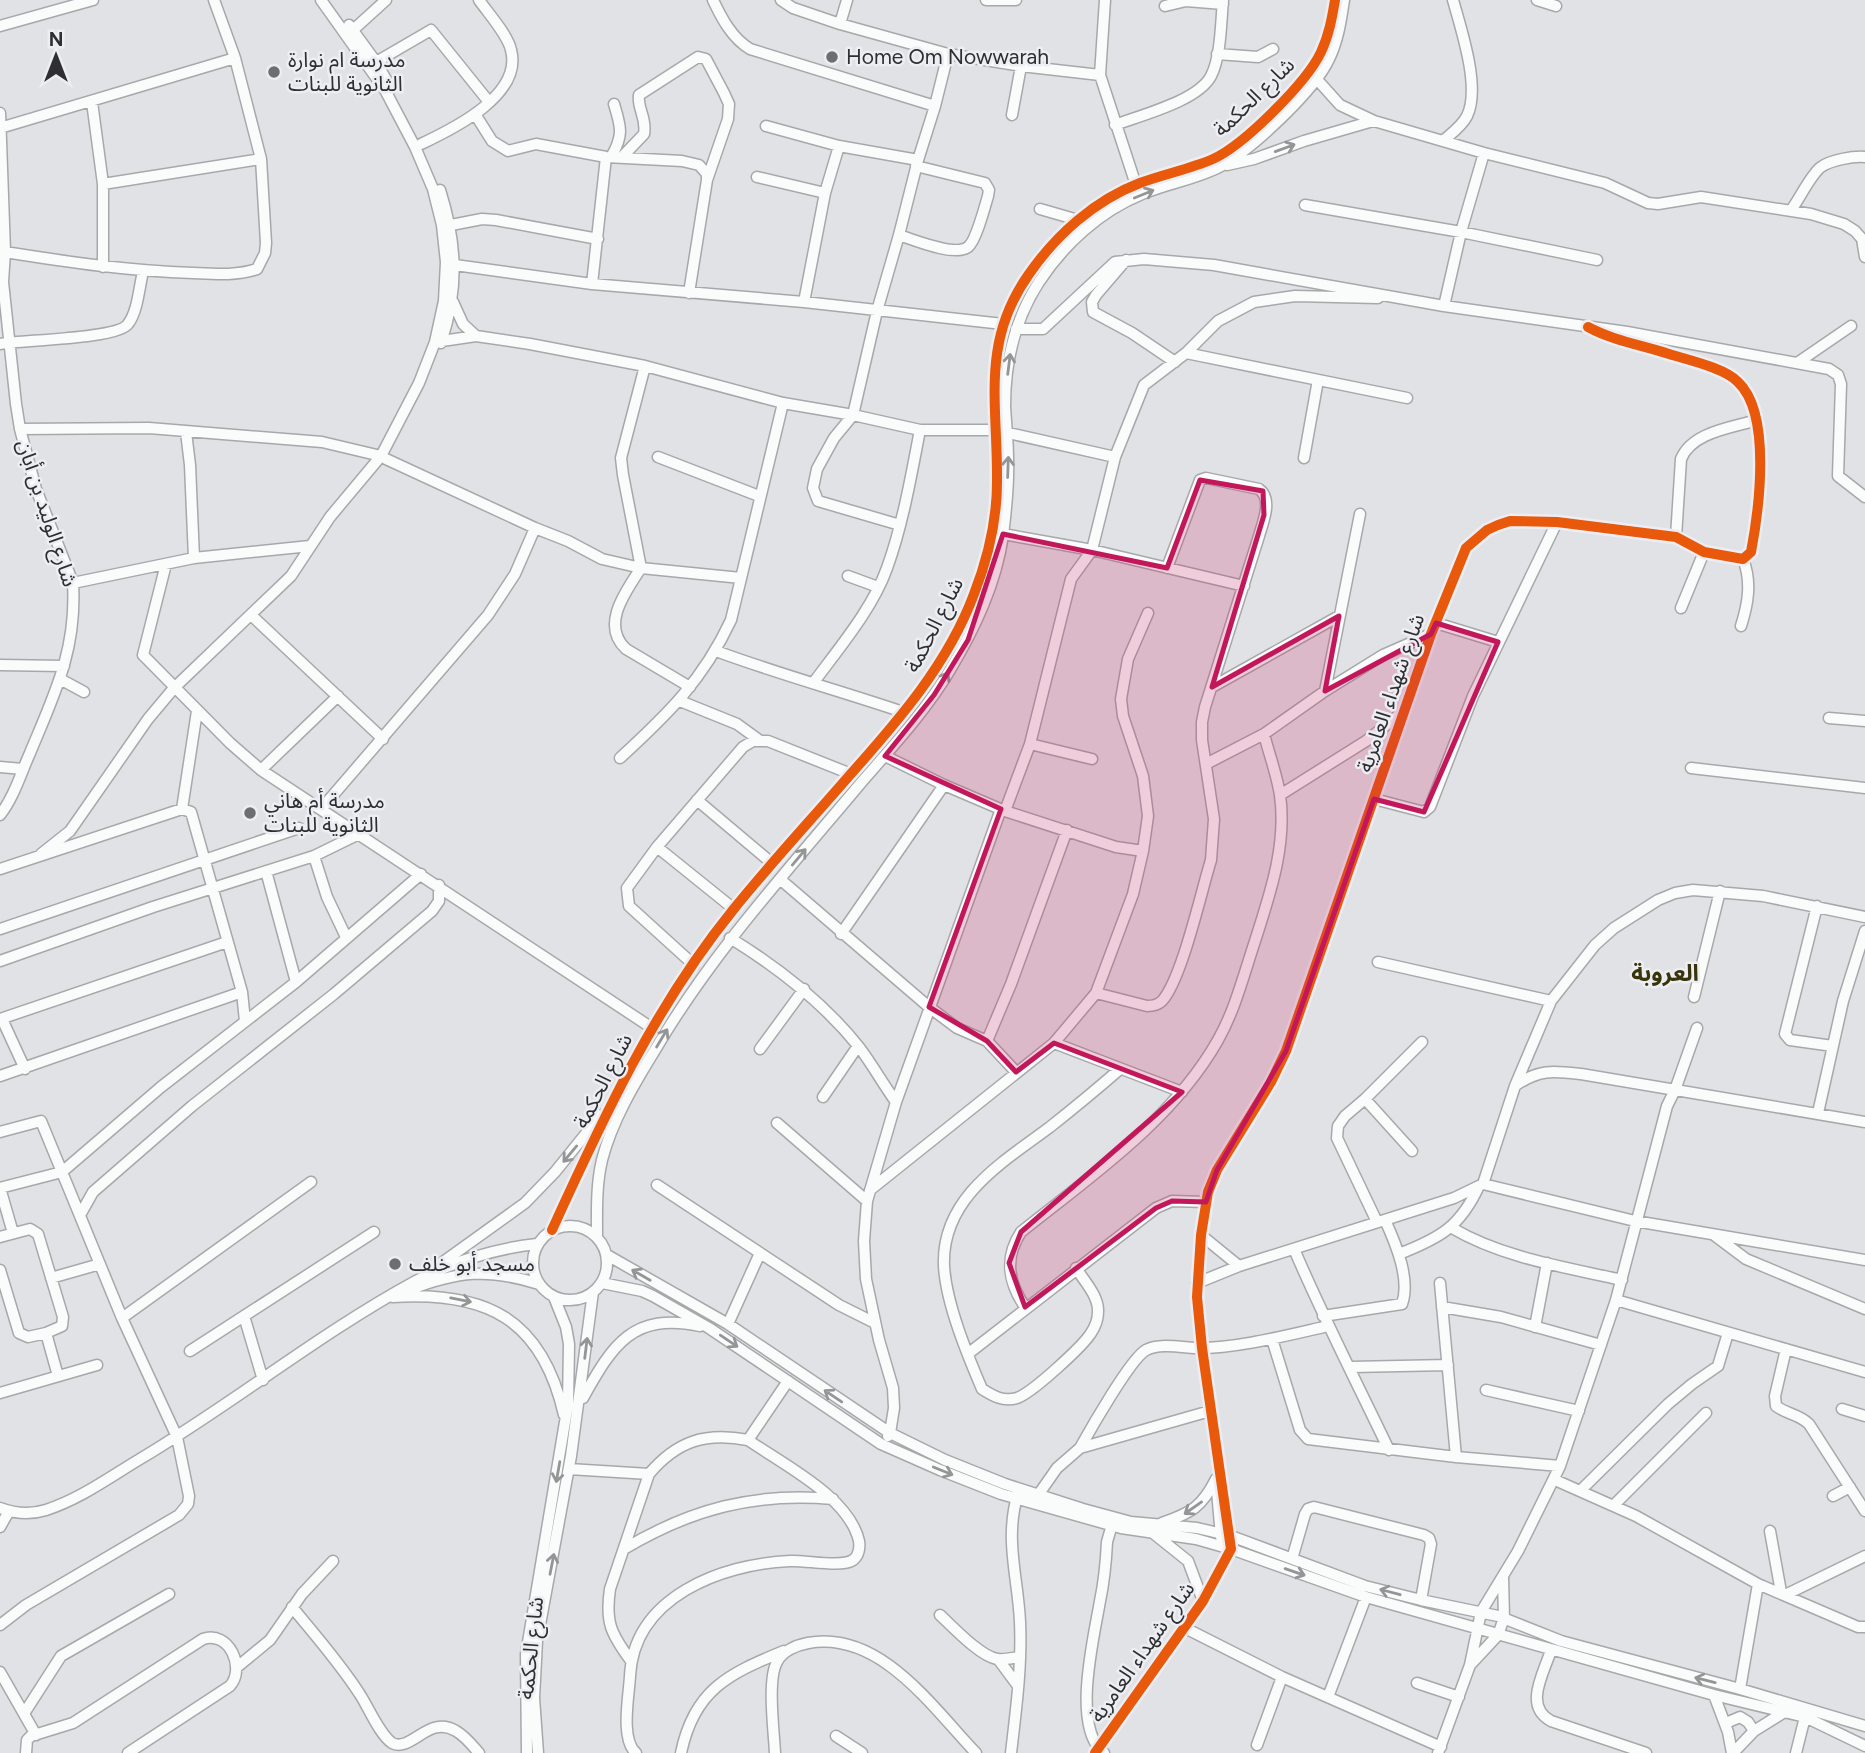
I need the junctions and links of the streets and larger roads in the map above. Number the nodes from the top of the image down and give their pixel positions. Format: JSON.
{"nodes":[{"id":1,"x":93,"y":0,"type":"edge"},
{"id":2,"x":214,"y":0,"type":"edge"},
{"id":3,"x":321,"y":0,"type":"edge"},
{"id":4,"x":329,"y":0,"type":"edge"},
{"id":5,"x":387,"y":0,"type":"edge"},
{"id":6,"x":479,"y":0,"type":"edge"},
{"id":7,"x":713,"y":0,"type":"edge"},
{"id":8,"x":781,"y":0,"type":"edge"},
{"id":9,"x":847,"y":0,"type":"edge"},
{"id":10,"x":986,"y":0,"type":"edge"},
{"id":11,"x":1016,"y":0,"type":"edge"},
{"id":12,"x":1105,"y":0,"type":"edge"},
{"id":13,"x":1335,"y":0,"type":"edge"},
{"id":14,"x":1344,"y":0,"type":"edge"},
{"id":15,"x":1453,"y":0,"type":"edge"},
{"id":16,"x":1537,"y":0,"type":"edge"},
{"id":17,"x":1223,"y":2,"type":"edge"},
{"id":18,"x":1165,"y":6,"type":"dead end"},
{"id":19,"x":1556,"y":6,"type":"dead end"},
{"id":20,"x":840,"y":24,"type":"junction"},
{"id":21,"x":0,"y":26,"type":"edge"},
{"id":22,"x":353,"y":30,"type":"junction"},
{"id":23,"x":1273,"y":49,"type":"dead end"},
{"id":24,"x":948,"y":54,"type":"junction"},
{"id":25,"x":1217,"y":54,"type":"junction"},
{"id":26,"x":235,"y":58,"type":"junction"},
{"id":27,"x":376,"y":62,"type":"junction"},
{"id":28,"x":1021,"y":66,"type":"junction"},
{"id":29,"x":1100,"y":75,"type":"junction"},
{"id":30,"x":1314,"y":76,"type":"junction"},
{"id":31,"x":92,"y":102,"type":"junction"},
{"id":32,"x":489,"y":102,"type":"junction"},
{"id":33,"x":614,"y":104,"type":"dead end"},
{"id":34,"x":936,"y":106,"type":"junction"},
{"id":35,"x":0,"y":113,"type":"edge"},
{"id":36,"x":475,"y":114,"type":"junction"},
{"id":37,"x":1013,"y":115,"type":"dead end"},
{"id":38,"x":1374,"y":121,"type":"junction"},
{"id":39,"x":1115,"y":125,"type":"junction"},
{"id":40,"x":766,"y":126,"type":"dead end"},
{"id":41,"x":1,"y":127,"type":"edge"},
{"id":42,"x":1444,"y":140,"type":"junction"},
{"id":43,"x":421,"y":144,"type":"junction"},
{"id":44,"x":839,"y":146,"type":"junction"},
{"id":45,"x":1484,"y":153,"type":"junction"},
{"id":46,"x":613,"y":157,"type":"junction"},
{"id":47,"x":1865,"y":157,"type":"edge"},
{"id":48,"x":261,"y":159,"type":"junction"},
{"id":49,"x":917,"y":163,"type":"junction"},
{"id":50,"x":1219,"y":167,"type":"junction"},
{"id":51,"x":757,"y":177,"type":"dead end"},
{"id":52,"x":707,"y":180,"type":"junction"},
{"id":53,"x":103,"y":184,"type":"junction"},
{"id":54,"x":1136,"y":185,"type":"junction"},
{"id":55,"x":825,"y":193,"type":"junction"},
{"id":56,"x":1305,"y":205,"type":"dead end"},
{"id":57,"x":1040,"y":209,"type":"dead end"},
{"id":58,"x":1791,"y":210,"type":"junction"},
{"id":59,"x":1078,"y":220,"type":"junction"},
{"id":60,"x":451,"y":225,"type":"junction"},
{"id":61,"x":1461,"y":232,"type":"junction"},
{"id":62,"x":899,"y":235,"type":"junction"},
{"id":63,"x":598,"y":239,"type":"junction"},
{"id":64,"x":5,"y":252,"type":"junction"},
{"id":65,"x":1865,"y":257,"type":"edge"},
{"id":66,"x":1126,"y":260,"type":"junction"},
{"id":67,"x":1597,"y":260,"type":"dead end"},
{"id":68,"x":455,"y":265,"type":"junction"},
{"id":69,"x":103,"y":267,"type":"junction"},
{"id":70,"x":143,"y":272,"type":"junction"},
{"id":71,"x":1,"y":282,"type":"edge"},
{"id":72,"x":593,"y":284,"type":"junction"},
{"id":73,"x":689,"y":293,"type":"junction"},
{"id":74,"x":1393,"y":298,"type":"junction"},
{"id":75,"x":452,"y":300,"type":"junction"},
{"id":76,"x":804,"y":302,"type":"junction"},
{"id":77,"x":1444,"y":306,"type":"junction"},
{"id":78,"x":877,"y":311,"type":"junction"},
{"id":79,"x":1003,"y":324,"type":"junction"},
{"id":80,"x":1851,"y":326,"type":"dead end"},
{"id":81,"x":1588,"y":327,"type":"junction"},
{"id":82,"x":1016,"y":329,"type":"junction"},
{"id":83,"x":475,"y":336,"type":"junction"},
{"id":84,"x":439,"y":341,"type":"junction"},
{"id":85,"x":5,"y":343,"type":"edge"},
{"id":86,"x":1186,"y":353,"type":"junction"},
{"id":87,"x":1175,"y":362,"type":"junction"},
{"id":88,"x":1797,"y":363,"type":"junction"},
{"id":89,"x":645,"y":366,"type":"junction"},
{"id":90,"x":1318,"y":380,"type":"junction"},
{"id":91,"x":1407,"y":398,"type":"dead end"},
{"id":92,"x":783,"y":403,"type":"junction"},
{"id":93,"x":853,"y":415,"type":"junction"},
{"id":94,"x":1757,"y":420,"type":"junction"},
{"id":95,"x":20,"y":429,"type":"junction"},
{"id":96,"x":920,"y":430,"type":"junction"},
{"id":97,"x":995,"y":430,"type":"junction"},
{"id":98,"x":187,"y":432,"type":"junction"},
{"id":99,"x":1007,"y":432,"type":"junction"},
{"id":100,"x":658,"y":457,"type":"dead end"},
{"id":101,"x":1115,"y":457,"type":"junction"},
{"id":102,"x":383,"y":458,"type":"junction"},
{"id":103,"x":1304,"y":458,"type":"dead end"},
{"id":104,"x":759,"y":496,"type":"junction"},
{"id":105,"x":1865,"y":497,"type":"edge"},
{"id":106,"x":1360,"y":514,"type":"dead end"},
{"id":107,"x":1557,"y":523,"type":"junction"},
{"id":108,"x":900,"y":525,"type":"junction"},
{"id":109,"x":535,"y":528,"type":"junction"},
{"id":110,"x":1003,"y":534,"type":"junction"},
{"id":111,"x":1676,"y":537,"type":"junction"},
{"id":112,"x":312,"y":544,"type":"junction"},
{"id":113,"x":1092,"y":550,"type":"junction"},
{"id":114,"x":1704,"y":552,"type":"junction"},
{"id":115,"x":194,"y":558,"type":"junction"},
{"id":116,"x":1744,"y":559,"type":"junction"},
{"id":117,"x":166,"y":564,"type":"junction"},
{"id":118,"x":641,"y":568,"type":"junction"},
{"id":119,"x":1167,"y":568,"type":"junction"},
{"id":120,"x":848,"y":576,"type":"dead end"},
{"id":121,"x":741,"y":578,"type":"junction"},
{"id":122,"x":73,"y":583,"type":"junction"},
{"id":123,"x":1244,"y":586,"type":"junction"},
{"id":124,"x":878,"y":587,"type":"junction"},
{"id":125,"x":1681,"y":608,"type":"dead end"},
{"id":126,"x":1148,"y":613,"type":"dead end"},
{"id":127,"x":251,"y":615,"type":"junction"},
{"id":128,"x":1339,"y":616,"type":"junction"},
{"id":129,"x":1436,"y":623,"type":"junction"},
{"id":130,"x":1741,"y":626,"type":"dead end"},
{"id":131,"x":1430,"y":634,"type":"junction"},
{"id":132,"x":1498,"y":642,"type":"junction"},
{"id":133,"x":716,"y":651,"type":"junction"},
{"id":134,"x":0,"y":665,"type":"edge"},
{"id":135,"x":64,"y":666,"type":"junction"},
{"id":136,"x":60,"y":679,"type":"junction"},
{"id":137,"x":814,"y":682,"type":"junction"},
{"id":138,"x":691,"y":687,"type":"junction"},
{"id":139,"x":1212,"y":687,"type":"junction"},
{"id":140,"x":174,"y":688,"type":"junction"},
{"id":141,"x":1325,"y":691,"type":"junction"},
{"id":142,"x":83,"y":692,"type":"dead end"},
{"id":143,"x":338,"y":696,"type":"junction"},
{"id":144,"x":680,"y":701,"type":"junction"},
{"id":145,"x":197,"y":711,"type":"junction"},
{"id":146,"x":1405,"y":711,"type":"junction"},
{"id":147,"x":903,"y":712,"type":"junction"},
{"id":148,"x":1829,"y":718,"type":"dead end"},
{"id":149,"x":1865,"y":721,"type":"edge"},
{"id":150,"x":1264,"y":734,"type":"junction"},
{"id":151,"x":383,"y":739,"type":"junction"},
{"id":152,"x":759,"y":740,"type":"junction"},
{"id":153,"x":1030,"y":744,"type":"junction"},
{"id":154,"x":885,"y":756,"type":"junction"},
{"id":155,"x":620,"y":758,"type":"dead end"},
{"id":156,"x":1092,"y":759,"type":"dead end"},
{"id":157,"x":1206,"y":764,"type":"junction"},
{"id":158,"x":0,"y":766,"type":"edge"},
{"id":159,"x":1691,"y":768,"type":"dead end"},
{"id":160,"x":23,"y":769,"type":"junction"},
{"id":161,"x":261,"y":770,"type":"junction"},
{"id":162,"x":851,"y":774,"type":"junction"},
{"id":163,"x":944,"y":785,"type":"junction"},
{"id":164,"x":1865,"y":788,"type":"edge"},
{"id":165,"x":1280,"y":795,"type":"junction"},
{"id":166,"x":1374,"y":799,"type":"junction"},
{"id":167,"x":697,"y":800,"type":"junction"},
{"id":168,"x":322,"y":808,"type":"junction"},
{"id":169,"x":182,"y":809,"type":"junction"},
{"id":170,"x":1003,"y":810,"type":"junction"},
{"id":171,"x":0,"y":816,"type":"edge"},
{"id":172,"x":299,"y":828,"type":"dead end"},
{"id":173,"x":1067,"y":830,"type":"junction"},
{"id":174,"x":359,"y":834,"type":"junction"},
{"id":175,"x":657,"y":847,"type":"junction"},
{"id":176,"x":1143,"y":850,"type":"junction"},
{"id":177,"x":41,"y":854,"type":"junction"},
{"id":178,"x":314,"y":856,"type":"junction"},
{"id":179,"x":205,"y":860,"type":"junction"},
{"id":180,"x":773,"y":864,"type":"junction"},
{"id":181,"x":0,"y":869,"type":"edge"},
{"id":182,"x":267,"y":872,"type":"junction"},
{"id":183,"x":421,"y":874,"type":"junction"},
{"id":184,"x":780,"y":880,"type":"junction"},
{"id":185,"x":439,"y":885,"type":"junction"},
{"id":186,"x":214,"y":888,"type":"junction"},
{"id":187,"x":1720,"y":891,"type":"junction"},
{"id":188,"x":1817,"y":906,"type":"junction"},
{"id":189,"x":734,"y":909,"type":"junction"},
{"id":190,"x":1865,"y":917,"type":"edge"},
{"id":191,"x":0,"y":929,"type":"edge"},
{"id":192,"x":1865,"y":931,"type":"edge"},
{"id":193,"x":841,"y":934,"type":"junction"},
{"id":194,"x":346,"y":937,"type":"junction"},
{"id":195,"x":730,"y":938,"type":"junction"},
{"id":196,"x":227,"y":942,"type":"junction"},
{"id":197,"x":0,"y":961,"type":"edge"},
{"id":198,"x":1378,"y":962,"type":"dead end"},
{"id":199,"x":694,"y":965,"type":"junction"},
{"id":200,"x":296,"y":982,"type":"junction"},
{"id":201,"x":804,"y":989,"type":"junction"},
{"id":202,"x":242,"y":992,"type":"junction"},
{"id":203,"x":1096,"y":993,"type":"junction"},
{"id":204,"x":1694,"y":997,"type":"dead end"},
{"id":205,"x":1551,"y":1001,"type":"junction"},
{"id":206,"x":929,"y":1007,"type":"junction"},
{"id":207,"x":1,"y":1019,"type":"edge"},
{"id":208,"x":245,"y":1021,"type":"junction"},
{"id":209,"x":652,"y":1028,"type":"junction"},
{"id":210,"x":1697,"y":1028,"type":"dead end"},
{"id":211,"x":987,"y":1041,"type":"junction"},
{"id":212,"x":1422,"y":1042,"type":"dead end"},
{"id":213,"x":1054,"y":1043,"type":"junction"},
{"id":214,"x":858,"y":1046,"type":"junction"},
{"id":215,"x":1833,"y":1046,"type":"junction"},
{"id":216,"x":760,"y":1049,"type":"dead end"},
{"id":217,"x":25,"y":1069,"type":"junction"},
{"id":218,"x":1120,"y":1069,"type":"junction"},
{"id":219,"x":1016,"y":1072,"type":"junction"},
{"id":220,"x":0,"y":1076,"type":"edge"},
{"id":221,"x":1514,"y":1086,"type":"junction"},
{"id":222,"x":1675,"y":1090,"type":"junction"},
{"id":223,"x":1182,"y":1092,"type":"junction"},
{"id":224,"x":823,"y":1097,"type":"dead end"},
{"id":225,"x":612,"y":1100,"type":"junction"},
{"id":226,"x":1365,"y":1100,"type":"junction"},
{"id":227,"x":896,"y":1102,"type":"junction"},
{"id":228,"x":1818,"y":1113,"type":"junction"},
{"id":229,"x":1865,"y":1122,"type":"edge"},
{"id":230,"x":777,"y":1123,"type":"dead end"},
{"id":231,"x":0,"y":1132,"type":"edge"},
{"id":232,"x":1412,"y":1151,"type":"dead end"},
{"id":233,"x":62,"y":1172,"type":"junction"},
{"id":234,"x":311,"y":1182,"type":"dead end"},
{"id":235,"x":657,"y":1185,"type":"dead end"},
{"id":236,"x":1481,"y":1185,"type":"junction"},
{"id":237,"x":0,"y":1188,"type":"edge"},
{"id":238,"x":869,"y":1196,"type":"junction"},
{"id":239,"x":1206,"y":1202,"type":"junction"},
{"id":240,"x":80,"y":1215,"type":"junction"},
{"id":241,"x":1381,"y":1221,"type":"junction"},
{"id":242,"x":1635,"y":1221,"type":"junction"},
{"id":243,"x":1452,"y":1228,"type":"junction"},
{"id":244,"x":552,"y":1230,"type":"junction"},
{"id":245,"x":373,"y":1232,"type":"dead end"},
{"id":246,"x":13,"y":1233,"type":"junction"},
{"id":247,"x":1200,"y":1235,"type":"junction"},
{"id":248,"x":1714,"y":1235,"type":"junction"},
{"id":249,"x":597,"y":1236,"type":"junction"},
{"id":250,"x":0,"y":1237,"type":"edge"},
{"id":251,"x":537,"y":1244,"type":"junction"},
{"id":252,"x":1294,"y":1249,"type":"junction"},
{"id":253,"x":761,"y":1253,"type":"junction"},
{"id":254,"x":1399,"y":1254,"type":"junction"},
{"id":255,"x":607,"y":1255,"type":"junction"},
{"id":256,"x":1865,"y":1260,"type":"edge"},
{"id":257,"x":1547,"y":1263,"type":"junction"},
{"id":258,"x":100,"y":1264,"type":"junction"},
{"id":259,"x":1239,"y":1266,"type":"junction"},
{"id":260,"x":1076,"y":1268,"type":"junction"},
{"id":261,"x":0,"y":1270,"type":"edge"},
{"id":262,"x":51,"y":1278,"type":"junction"},
{"id":263,"x":417,"y":1280,"type":"junction"},
{"id":264,"x":1622,"y":1280,"type":"junction"},
{"id":265,"x":602,"y":1283,"type":"junction"},
{"id":266,"x":1197,"y":1283,"type":"junction"},
{"id":267,"x":1440,"y":1283,"type":"dead end"},
{"id":268,"x":539,"y":1284,"type":"junction"},
{"id":269,"x":3,"y":1290,"type":"edge"},
{"id":270,"x":593,"y":1292,"type":"junction"},
{"id":271,"x":393,"y":1297,"type":"junction"},
{"id":272,"x":554,"y":1297,"type":"junction"},
{"id":273,"x":1616,"y":1300,"type":"junction"},
{"id":274,"x":379,"y":1302,"type":"junction"},
{"id":275,"x":1025,"y":1307,"type":"junction"},
{"id":276,"x":1442,"y":1307,"type":"junction"},
{"id":277,"x":1865,"y":1309,"type":"edge"},
{"id":278,"x":244,"y":1316,"type":"junction"},
{"id":279,"x":1323,"y":1316,"type":"junction"},
{"id":280,"x":122,"y":1318,"type":"junction"},
{"id":281,"x":875,"y":1323,"type":"junction"},
{"id":282,"x":728,"y":1324,"type":"junction"},
{"id":283,"x":1328,"y":1326,"type":"junction"},
{"id":284,"x":1535,"y":1327,"type":"junction"},
{"id":285,"x":709,"y":1328,"type":"junction"},
{"id":286,"x":46,"y":1333,"type":"junction"},
{"id":287,"x":1728,"y":1333,"type":"junction"},
{"id":288,"x":1272,"y":1339,"type":"junction"},
{"id":289,"x":1601,"y":1345,"type":"junction"},
{"id":290,"x":1202,"y":1348,"type":"junction"},
{"id":291,"x":1786,"y":1349,"type":"junction"},
{"id":292,"x":190,"y":1351,"type":"dead end"},
{"id":293,"x":969,"y":1353,"type":"junction"},
{"id":294,"x":97,"y":1365,"type":"dead end"},
{"id":295,"x":1448,"y":1365,"type":"junction"},
{"id":296,"x":1351,"y":1367,"type":"junction"},
{"id":297,"x":1865,"y":1372,"type":"edge"},
{"id":298,"x":58,"y":1376,"type":"junction"},
{"id":299,"x":263,"y":1380,"type":"junction"},
{"id":300,"x":788,"y":1381,"type":"junction"},
{"id":301,"x":1486,"y":1390,"type":"dead end"},
{"id":302,"x":0,"y":1393,"type":"edge"},
{"id":303,"x":579,"y":1404,"type":"junction"},
{"id":304,"x":1842,"y":1409,"type":"dead end"},
{"id":305,"x":1210,"y":1411,"type":"junction"},
{"id":306,"x":1579,"y":1411,"type":"junction"},
{"id":307,"x":1706,"y":1413,"type":"dead end"},
{"id":308,"x":1865,"y":1416,"type":"edge"},
{"id":309,"x":566,"y":1422,"type":"junction"},
{"id":310,"x":890,"y":1433,"type":"junction"},
{"id":311,"x":177,"y":1437,"type":"junction"},
{"id":312,"x":748,"y":1440,"type":"junction"},
{"id":313,"x":881,"y":1444,"type":"junction"},
{"id":314,"x":1080,"y":1448,"type":"junction"},
{"id":315,"x":1389,"y":1450,"type":"junction"},
{"id":316,"x":1216,"y":1455,"type":"junction"},
{"id":317,"x":1456,"y":1457,"type":"junction"},
{"id":318,"x":1560,"y":1466,"type":"junction"},
{"id":319,"x":569,"y":1469,"type":"junction"},
{"id":320,"x":649,"y":1474,"type":"junction"},
{"id":321,"x":1216,"y":1479,"type":"junction"},
{"id":322,"x":1555,"y":1480,"type":"junction"},
{"id":323,"x":1850,"y":1487,"type":"junction"},
{"id":324,"x":1580,"y":1491,"type":"junction"},
{"id":325,"x":1017,"y":1494,"type":"junction"},
{"id":326,"x":1833,"y":1496,"type":"dead end"},
{"id":327,"x":834,"y":1499,"type":"junction"},
{"id":328,"x":1035,"y":1499,"type":"junction"},
{"id":329,"x":1614,"y":1505,"type":"junction"},
{"id":330,"x":5,"y":1510,"type":"edge"},
{"id":331,"x":1865,"y":1511,"type":"edge"},
{"id":332,"x":1112,"y":1521,"type":"junction"},
{"id":333,"x":0,"y":1527,"type":"edge"},
{"id":334,"x":1156,"y":1528,"type":"junction"},
{"id":335,"x":1770,"y":1531,"type":"dead end"},
{"id":336,"x":1226,"y":1534,"type":"junction"},
{"id":337,"x":1227,"y":1548,"type":"junction"},
{"id":338,"x":624,"y":1549,"type":"junction"},
{"id":339,"x":1865,"y":1556,"type":"edge"},
{"id":340,"x":1292,"y":1559,"type":"junction"},
{"id":341,"x":333,"y":1561,"type":"dead end"},
{"id":342,"x":1503,"y":1577,"type":"junction"},
{"id":343,"x":1758,"y":1584,"type":"junction"},
{"id":344,"x":1783,"y":1593,"type":"junction"},
{"id":345,"x":169,"y":1594,"type":"dead end"},
{"id":346,"x":1366,"y":1597,"type":"junction"},
{"id":347,"x":1422,"y":1600,"type":"junction"},
{"id":348,"x":1203,"y":1601,"type":"junction"},
{"id":349,"x":292,"y":1607,"type":"junction"},
{"id":350,"x":1481,"y":1612,"type":"junction"},
{"id":351,"x":940,"y":1615,"type":"dead end"},
{"id":352,"x":1504,"y":1618,"type":"junction"},
{"id":353,"x":0,"y":1625,"type":"edge"},
{"id":354,"x":1185,"y":1628,"type":"junction"},
{"id":355,"x":1476,"y":1629,"type":"junction"},
{"id":356,"x":1863,"y":1629,"type":"edge"},
{"id":357,"x":1498,"y":1635,"type":"junction"},
{"id":358,"x":799,"y":1644,"type":"junction"},
{"id":359,"x":1551,"y":1650,"type":"junction"},
{"id":360,"x":1019,"y":1657,"type":"junction"},
{"id":361,"x":998,"y":1659,"type":"junction"},
{"id":362,"x":631,"y":1661,"type":"junction"},
{"id":363,"x":1470,"y":1665,"type":"junction"},
{"id":364,"x":236,"y":1668,"type":"junction"},
{"id":365,"x":0,"y":1672,"type":"edge"},
{"id":366,"x":1282,"y":1677,"type":"junction"},
{"id":367,"x":1417,"y":1683,"type":"dead end"},
{"id":368,"x":1018,"y":1686,"type":"junction"},
{"id":369,"x":1740,"y":1689,"type":"junction"},
{"id":370,"x":1714,"y":1695,"type":"junction"},
{"id":371,"x":1328,"y":1697,"type":"junction"},
{"id":372,"x":1459,"y":1697,"type":"junction"},
{"id":373,"x":1786,"y":1711,"type":"junction"},
{"id":374,"x":24,"y":1712,"type":"junction"},
{"id":375,"x":1805,"y":1717,"type":"junction"},
{"id":376,"x":1726,"y":1723,"type":"junction"},
{"id":377,"x":1865,"y":1726,"type":"edge"},
{"id":378,"x":1754,"y":1731,"type":"junction"},
{"id":379,"x":36,"y":1735,"type":"junction"},
{"id":380,"x":836,"y":1736,"type":"dead end"},
{"id":381,"x":1257,"y":1745,"type":"dead end"},
{"id":382,"x":1865,"y":1746,"type":"edge"},
{"id":383,"x":1440,"y":1750,"type":"edge"},
{"id":384,"x":1099,"y":1752,"type":"edge"},
{"id":385,"x":26,"y":1753,"type":"edge"},
{"id":386,"x":128,"y":1753,"type":"edge"},
{"id":387,"x":479,"y":1753,"type":"edge"},
{"id":388,"x":527,"y":1753,"type":"edge"},
{"id":389,"x":538,"y":1753,"type":"edge"},
{"id":390,"x":636,"y":1753,"type":"edge"},
{"id":391,"x":681,"y":1753,"type":"edge"},
{"id":392,"x":775,"y":1753,"type":"edge"},
{"id":393,"x":862,"y":1753,"type":"edge"},
{"id":394,"x":976,"y":1753,"type":"edge"},
{"id":395,"x":1011,"y":1753,"type":"edge"},
{"id":396,"x":1646,"y":1753,"type":"edge"},
{"id":397,"x":1732,"y":1753,"type":"edge"},
{"id":398,"x":1796,"y":1753,"type":"edge"}],
"edges":[{"from":1,"to":21,"type":"street"},
{"from":2,"to":26,"type":"street"},
{"from":3,"to":84,"type":"street"},
{"from":4,"to":22,"type":"street"},
{"from":5,"to":22,"type":"street"},
{"from":6,"to":32,"type":"street"},
{"from":7,"to":34,"type":"street"},
{"from":8,"to":20,"type":"street"},
{"from":9,"to":20,"type":"street"},
{"from":10,"to":11,"type":"street"},
{"from":12,"to":29,"type":"street"},
{"from":13,"to":30,"type":"street","name":"شارع الحكمة"},
{"from":14,"to":30,"type":"street","name":"شارع الحكمة"},
{"from":15,"to":42,"type":"street"},
{"from":16,"to":19,"type":"street"},
{"from":17,"to":18,"type":"street"},
{"from":17,"to":25,"type":"street"},
{"from":20,"to":24,"type":"street"},
{"from":22,"to":27,"type":"street"},
{"from":23,"to":25,"type":"street"},
{"from":24,"to":28,"type":"street"},
{"from":24,"to":34,"type":"street"},
{"from":25,"to":39,"type":"street"},
{"from":26,"to":31,"type":"street"},
{"from":26,"to":48,"type":"street"},
{"from":27,"to":32,"type":"street"},
{"from":27,"to":43,"type":"street"},
{"from":28,"to":29,"type":"street"},
{"from":28,"to":37,"type":"street"},
{"from":29,"to":39,"type":"street"},
{"from":30,"to":38,"type":"street"},
{"from":30,"to":50,"type":"street","name":"شارع الحكمة"},
{"from":30,"to":54,"type":"street","name":"شارع الحكمة"},
{"from":31,"to":41,"type":"street"},
{"from":31,"to":53,"type":"street"},
{"from":32,"to":36,"type":"street"},
{"from":33,"to":46,"type":"street"},
{"from":34,"to":49,"type":"street"},
{"from":35,"to":41,"type":"street","name":"شارع الوليد بن أبان"},
{"from":36,"to":43,"type":"street"},
{"from":36,"to":46,"type":"street"},
{"from":38,"to":42,"type":"street"},
{"from":50,"to":38,"type":"street","one_way":true},
{"from":39,"to":54,"type":"street"},
{"from":40,"to":44,"type":"street"},
{"from":41,"to":64,"type":"street","name":"شارع الوليد بن أبان"},
{"from":42,"to":45,"type":"street"},
{"from":43,"to":60,"type":"street"},
{"from":44,"to":49,"type":"street"},
{"from":44,"to":55,"type":"street"},
{"from":45,"to":58,"type":"street"},
{"from":45,"to":61,"type":"street"},
{"from":46,"to":52,"type":"street"},
{"from":46,"to":52,"type":"street"},
{"from":46,"to":63,"type":"street"},
{"from":47,"to":58,"type":"street"},
{"from":48,"to":53,"type":"street"},
{"from":48,"to":70,"type":"street"},
{"from":49,"to":62,"type":"street"},
{"from":49,"to":62,"type":"street"},
{"from":82,"to":50,"type":"street","name":"شارع الحكمة","one_way":true},
{"from":51,"to":55,"type":"street"},
{"from":52,"to":73,"type":"street"},
{"from":53,"to":69,"type":"street"},
{"from":54,"to":59,"type":"street","name":"شارع الحكمة"},
{"from":55,"to":76,"type":"street"},
{"from":56,"to":61,"type":"street"},
{"from":57,"to":59,"type":"street"},
{"from":58,"to":65,"type":"street"},
{"from":59,"to":79,"type":"street","name":"شارع الحكمة"},
{"from":60,"to":63,"type":"street"},
{"from":60,"to":68,"type":"street"},
{"from":61,"to":67,"type":"street"},
{"from":61,"to":77,"type":"street"},
{"from":62,"to":78,"type":"street"},
{"from":63,"to":72,"type":"street"},
{"from":64,"to":69,"type":"street"},
{"from":64,"to":71,"type":"street","name":"شارع الوليد بن أبان"},
{"from":66,"to":74,"type":"street"},
{"from":66,"to":82,"type":"street"},
{"from":66,"to":87,"type":"street"},
{"from":68,"to":72,"type":"street"},
{"from":68,"to":75,"type":"street"},
{"from":69,"to":70,"type":"street"},
{"from":70,"to":85,"type":"street"},
{"from":71,"to":85,"type":"street","name":"شارع الوليد بن أبان"},
{"from":72,"to":73,"type":"street"},
{"from":73,"to":76,"type":"street"},
{"from":74,"to":77,"type":"street"},
{"from":74,"to":86,"type":"street"},
{"from":75,"to":83,"type":"street"},
{"from":75,"to":84,"type":"street"},
{"from":76,"to":78,"type":"street"},
{"from":77,"to":81,"type":"street"},
{"from":78,"to":79,"type":"street"},
{"from":78,"to":93,"type":"street"},
{"from":79,"to":97,"type":"street","name":"شارع الحكمة"},
{"from":80,"to":88,"type":"street"},
{"from":81,"to":88,"type":"street"},
{"from":81,"to":94,"type":"street"},
{"from":99,"to":82,"type":"street","name":"شارع الحكمة","one_way":true},
{"from":83,"to":84,"type":"street"},
{"from":83,"to":89,"type":"street"},
{"from":84,"to":102,"type":"street"},
{"from":85,"to":95,"type":"street","name":"شارع الوليد بن أبان"},
{"from":86,"to":87,"type":"street"},
{"from":86,"to":90,"type":"street"},
{"from":87,"to":101,"type":"street"},
{"from":88,"to":105,"type":"street"},
{"from":89,"to":92,"type":"street"},
{"from":89,"to":118,"type":"street"},
{"from":90,"to":91,"type":"street"},
{"from":90,"to":103,"type":"street"},
{"from":92,"to":93,"type":"street"},
{"from":92,"to":104,"type":"street"},
{"from":93,"to":96,"type":"street"},
{"from":93,"to":108,"type":"street"},
{"from":94,"to":111,"type":"street"},
{"from":94,"to":116,"type":"street"},
{"from":95,"to":98,"type":"street"},
{"from":95,"to":122,"type":"street","name":"شارع الوليد بن أبان"},
{"from":96,"to":97,"type":"street"},
{"from":96,"to":108,"type":"street"},
{"from":97,"to":99,"type":"street"},
{"from":97,"to":147,"type":"street","name":"شارع الحكمة"},
{"from":98,"to":102,"type":"street"},
{"from":98,"to":115,"type":"street"},
{"from":99,"to":101,"type":"street"},
{"from":110,"to":99,"type":"street","name":"شارع الحكمة","one_way":true},
{"from":100,"to":104,"type":"street"},
{"from":101,"to":113,"type":"street"},
{"from":102,"to":109,"type":"street"},
{"from":102,"to":112,"type":"street"},
{"from":104,"to":121,"type":"street"},
{"from":106,"to":128,"type":"street"},
{"from":107,"to":111,"type":"street","name":"شارع شهداء العامرية"},
{"from":107,"to":129,"type":"street","name":"شارع شهداء العامرية"},
{"from":107,"to":132,"type":"street"},
{"from":108,"to":124,"type":"street"},
{"from":109,"to":118,"type":"street"},
{"from":109,"to":151,"type":"street"},
{"from":110,"to":113,"type":"street"},
{"from":154,"to":110,"type":"street","name":"شارع الحكمة","one_way":true},
{"from":111,"to":114,"type":"street","name":"شارع شهداء العامرية"},
{"from":112,"to":115,"type":"street"},
{"from":112,"to":127,"type":"street"},
{"from":113,"to":119,"type":"street"},
{"from":113,"to":153,"type":"street"},
{"from":114,"to":116,"type":"street","name":"شارع شهداء العامرية"},
{"from":114,"to":125,"type":"street"},
{"from":115,"to":117,"type":"street"},
{"from":116,"to":130,"type":"street"},
{"from":117,"to":122,"type":"street"},
{"from":117,"to":140,"type":"street"},
{"from":118,"to":121,"type":"street"},
{"from":118,"to":138,"type":"street"},
{"from":119,"to":123,"type":"street"},
{"from":119,"to":123,"type":"street"},
{"from":120,"to":124,"type":"street"},
{"from":121,"to":133,"type":"street"},
{"from":122,"to":135,"type":"street","name":"شارع الوليد بن أبان"},
{"from":123,"to":139,"type":"street"},
{"from":124,"to":137,"type":"street"},
{"from":126,"to":176,"type":"street"},
{"from":127,"to":140,"type":"street"},
{"from":127,"to":143,"type":"street"},
{"from":128,"to":139,"type":"street"},
{"from":128,"to":141,"type":"street"},
{"from":129,"to":131,"type":"street","name":"شارع شهداء العامرية"},
{"from":129,"to":132,"type":"street"},
{"from":131,"to":141,"type":"street"},
{"from":131,"to":146,"type":"street","name":"شارع شهداء العامرية"},
{"from":132,"to":166,"type":"street"},
{"from":133,"to":137,"type":"street"},
{"from":133,"to":138,"type":"street"},
{"from":134,"to":135,"type":"street"},
{"from":135,"to":136,"type":"street","name":"شارع الوليد بن أبان"},
{"from":136,"to":142,"type":"street"},
{"from":136,"to":160,"type":"street","name":"شارع الوليد بن أبان"},
{"from":137,"to":147,"type":"street"},
{"from":138,"to":144,"type":"street"},
{"from":139,"to":157,"type":"street"},
{"from":140,"to":145,"type":"street"},
{"from":140,"to":177,"type":"street"},
{"from":141,"to":150,"type":"street"},
{"from":143,"to":151,"type":"street"},
{"from":143,"to":161,"type":"street"},
{"from":144,"to":152,"type":"street"},
{"from":144,"to":155,"type":"street"},
{"from":145,"to":161,"type":"street"},
{"from":145,"to":169,"type":"street"},
{"from":146,"to":165,"type":"street"},
{"from":146,"to":166,"type":"street","name":"شارع شهداء العامرية"},
{"from":147,"to":162,"type":"street","name":"شارع الحكمة"},
{"from":148,"to":149,"type":"street"},
{"from":150,"to":157,"type":"street"},
{"from":150,"to":165,"type":"street"},
{"from":151,"to":168,"type":"street"},
{"from":152,"to":162,"type":"street"},
{"from":152,"to":167,"type":"street"},
{"from":153,"to":156,"type":"street"},
{"from":153,"to":170,"type":"street"},
{"from":154,"to":163,"type":"street"},
{"from":184,"to":154,"type":"street","name":"شارع الحكمة","one_way":true},
{"from":157,"to":203,"type":"street"},
{"from":158,"to":160,"type":"street"},
{"from":159,"to":164,"type":"street"},
{"from":160,"to":171,"type":"street","name":"شارع الوليد بن أبان"},
{"from":161,"to":168,"type":"street"},
{"from":162,"to":180,"type":"street","name":"شارع الحكمة"},
{"from":163,"to":170,"type":"street"},
{"from":163,"to":193,"type":"street"},
{"from":165,"to":223,"type":"street"},
{"from":166,"to":239,"type":"street","name":"شارع شهداء العامرية"},
{"from":167,"to":175,"type":"street"},
{"from":167,"to":180,"type":"street"},
{"from":168,"to":174,"type":"street"},
{"from":169,"to":177,"type":"street"},
{"from":169,"to":179,"type":"street"},
{"from":170,"to":173,"type":"street"},
{"from":170,"to":206,"type":"street"},
{"from":172,"to":179,"type":"street"},
{"from":173,"to":176,"type":"street"},
{"from":173,"to":211,"type":"street"},
{"from":174,"to":178,"type":"street"},
{"from":174,"to":183,"type":"street"},
{"from":175,"to":189,"type":"street"},
{"from":175,"to":199,"type":"street"},
{"from":176,"to":203,"type":"street"},
{"from":177,"to":181,"type":"street"},
{"from":178,"to":182,"type":"street"},
{"from":178,"to":194,"type":"street"},
{"from":179,"to":186,"type":"street"},
{"from":179,"to":191,"type":"street"},
{"from":180,"to":189,"type":"street","name":"شارع الحكمة"},
{"from":182,"to":186,"type":"street"},
{"from":182,"to":200,"type":"street"},
{"from":183,"to":185,"type":"street"},
{"from":183,"to":194,"type":"street"},
{"from":184,"to":193,"type":"street"},
{"from":184,"to":195,"type":"street","name":"شارع الحكمة"},
{"from":185,"to":209,"type":"street"},
{"from":185,"to":240,"type":"street"},
{"from":186,"to":196,"type":"street"},
{"from":186,"to":197,"type":"street"},
{"from":187,"to":188,"type":"street"},
{"from":187,"to":204,"type":"street"},
{"from":187,"to":205,"type":"street"},
{"from":188,"to":190,"type":"street"},
{"from":188,"to":215,"type":"street"},
{"from":189,"to":199,"type":"street","name":"شارع الحكمة"},
{"from":192,"to":215,"type":"street"},
{"from":193,"to":206,"type":"street"},
{"from":194,"to":200,"type":"street"},
{"from":195,"to":201,"type":"street"},
{"from":249,"to":195,"type":"street","name":"شارع الحكمة","one_way":true},
{"from":196,"to":202,"type":"street"},
{"from":196,"to":207,"type":"street"},
{"from":198,"to":205,"type":"street"},
{"from":199,"to":209,"type":"street","name":"شارع الحكمة"},
{"from":200,"to":208,"type":"street"},
{"from":201,"to":214,"type":"street"},
{"from":201,"to":216,"type":"street"},
{"from":202,"to":208,"type":"street"},
{"from":202,"to":217,"type":"street"},
{"from":203,"to":213,"type":"street"},
{"from":205,"to":221,"type":"street"},
{"from":206,"to":211,"type":"street"},
{"from":206,"to":227,"type":"street"},
{"from":207,"to":217,"type":"street"},
{"from":208,"to":233,"type":"street"},
{"from":209,"to":225,"type":"street","name":"شارع الحكمة"},
{"from":210,"to":222,"type":"street"},
{"from":211,"to":219,"type":"street"},
{"from":212,"to":226,"type":"street"},
{"from":213,"to":218,"type":"street"},
{"from":213,"to":219,"type":"street"},
{"from":214,"to":224,"type":"street"},
{"from":214,"to":227,"type":"street"},
{"from":215,"to":228,"type":"street"},
{"from":217,"to":220,"type":"street"},
{"from":218,"to":223,"type":"street"},
{"from":218,"to":293,"type":"street"},
{"from":219,"to":238,"type":"street"},
{"from":221,"to":222,"type":"street"},
{"from":221,"to":236,"type":"street"},
{"from":222,"to":228,"type":"street"},
{"from":222,"to":242,"type":"street"},
{"from":223,"to":275,"type":"street"},
{"from":225,"to":244,"type":"street","name":"شارع الحكمة"},
{"from":225,"to":263,"type":"street","one_way":true},
{"from":226,"to":232,"type":"street"},
{"from":226,"to":241,"type":"street"},
{"from":227,"to":238,"type":"street"},
{"from":228,"to":229,"type":"street"},
{"from":230,"to":238,"type":"street"},
{"from":231,"to":233,"type":"street"},
{"from":233,"to":237,"type":"street"},
{"from":233,"to":240,"type":"street"},
{"from":234,"to":280,"type":"street"},
{"from":235,"to":253,"type":"street"},
{"from":236,"to":241,"type":"street"},
{"from":236,"to":242,"type":"street"},
{"from":236,"to":243,"type":"street"},
{"from":237,"to":246,"type":"street"},
{"from":238,"to":281,"type":"street"},
{"from":239,"to":247,"type":"street","name":"شارع شهداء العامرية"},
{"from":239,"to":260,"type":"street"},
{"from":240,"to":258,"type":"street"},
{"from":241,"to":252,"type":"street"},
{"from":241,"to":254,"type":"street"},
{"from":242,"to":248,"type":"street"},
{"from":242,"to":264,"type":"street"},
{"from":243,"to":254,"type":"street"},
{"from":243,"to":257,"type":"street"},
{"from":244,"to":249,"type":"street"},
{"from":244,"to":251,"type":"street"},
{"from":245,"to":278,"type":"street"},
{"from":246,"to":250,"type":"street"},
{"from":246,"to":262,"type":"street"},
{"from":247,"to":259,"type":"street"},
{"from":247,"to":266,"type":"street","name":"شارع شهداء العامرية"},
{"from":248,"to":256,"type":"street"},
{"from":248,"to":277,"type":"street"},
{"from":249,"to":255,"type":"street"},
{"from":251,"to":263,"type":"street"},
{"from":251,"to":268,"type":"street"},
{"from":252,"to":259,"type":"street"},
{"from":252,"to":279,"type":"street"},
{"from":253,"to":281,"type":"street"},
{"from":253,"to":282,"type":"street"},
{"from":254,"to":279,"type":"street"},
{"from":255,"to":265,"type":"street"},
{"from":282,"to":255,"type":"street","one_way":true},
{"from":257,"to":264,"type":"street"},
{"from":257,"to":284,"type":"street"},
{"from":258,"to":262,"type":"street"},
{"from":258,"to":280,"type":"street"},
{"from":259,"to":266,"type":"street"},
{"from":260,"to":275,"type":"street"},
{"from":260,"to":293,"type":"street"},
{"from":261,"to":269,"type":"street"},
{"from":262,"to":286,"type":"street"},
{"from":263,"to":274,"type":"street"},
{"from":264,"to":273,"type":"street"},
{"from":265,"to":270,"type":"street"},
{"from":265,"to":285,"type":"street"},
{"from":266,"to":290,"type":"street","name":"شارع شهداء العامرية"},
{"from":267,"to":276,"type":"street"},
{"from":268,"to":271,"type":"street"},
{"from":268,"to":272,"type":"street"},
{"from":269,"to":286,"type":"street"},
{"from":270,"to":272,"type":"street"},
{"from":303,"to":270,"type":"street","name":"شارع الحكمة","one_way":true},
{"from":271,"to":274,"type":"street"},
{"from":271,"to":309,"type":"street","one_way":true},
{"from":272,"to":309,"type":"street","name":"شارع الحكمة"},
{"from":273,"to":287,"type":"street"},
{"from":273,"to":289,"type":"street"},
{"from":274,"to":299,"type":"street"},
{"from":275,"to":293,"type":"street"},
{"from":276,"to":284,"type":"street"},
{"from":276,"to":295,"type":"street"},
{"from":278,"to":292,"type":"street"},
{"from":278,"to":299,"type":"street"},
{"from":279,"to":283,"type":"street"},
{"from":280,"to":311,"type":"street"},
{"from":281,"to":310,"type":"street"},
{"from":310,"to":282,"type":"street","one_way":true},
{"from":283,"to":288,"type":"street"},
{"from":283,"to":296,"type":"street"},
{"from":284,"to":289,"type":"street"},
{"from":285,"to":300,"type":"street","one_way":true},
{"from":285,"to":303,"type":"street"},
{"from":286,"to":298,"type":"street"},
{"from":287,"to":291,"type":"street"},
{"from":287,"to":324,"type":"street"},
{"from":288,"to":290,"type":"street"},
{"from":288,"to":315,"type":"street"},
{"from":289,"to":306,"type":"street"},
{"from":290,"to":305,"type":"street","name":"شارع شهداء العامرية"},
{"from":290,"to":314,"type":"street"},
{"from":291,"to":297,"type":"street"},
{"from":291,"to":323,"type":"street"},
{"from":294,"to":298,"type":"street"},
{"from":295,"to":296,"type":"street"},
{"from":295,"to":317,"type":"street"},
{"from":296,"to":315,"type":"street"},
{"from":298,"to":302,"type":"street"},
{"from":299,"to":311,"type":"street"},
{"from":300,"to":312,"type":"street"},
{"from":300,"to":313,"type":"street"},
{"from":301,"to":306,"type":"street"},
{"from":303,"to":319,"type":"street","name":"شارع الحكمة"},
{"from":304,"to":308,"type":"street"},
{"from":305,"to":314,"type":"street"},
{"from":305,"to":316,"type":"street","name":"شارع شهداء العامرية"},
{"from":306,"to":318,"type":"street"},
{"from":307,"to":329,"type":"street"},
{"from":309,"to":388,"type":"street","name":"شارع الحكمة","one_way":true},
{"from":310,"to":313,"type":"street"},
{"from":310,"to":325,"type":"street"},
{"from":311,"to":330,"type":"street"},
{"from":311,"to":353,"type":"street"},
{"from":312,"to":320,"type":"street"},
{"from":312,"to":327,"type":"street"},
{"from":313,"to":325,"type":"street","one_way":true},
{"from":314,"to":328,"type":"street"},
{"from":315,"to":317,"type":"street"},
{"from":316,"to":321,"type":"street","name":"شارع شهداء العامرية"},
{"from":316,"to":336,"type":"street","name":"شارع شهداء العامرية"},
{"from":317,"to":318,"type":"street"},
{"from":318,"to":322,"type":"street"},
{"from":319,"to":320,"type":"street"},
{"from":389,"to":319,"type":"street","name":"شارع الحكمة","one_way":true},
{"from":320,"to":338,"type":"street"},
{"from":321,"to":334,"type":"street","one_way":true},
{"from":321,"to":336,"type":"street","name":"شارع شهداء العامرية"},
{"from":322,"to":324,"type":"street"},
{"from":322,"to":342,"type":"street"},
{"from":323,"to":326,"type":"street"},
{"from":323,"to":331,"type":"street"},
{"from":324,"to":329,"type":"street"},
{"from":325,"to":328,"type":"street"},
{"from":325,"to":360,"type":"street"},
{"from":327,"to":338,"type":"street"},
{"from":327,"to":362,"type":"street"},
{"from":328,"to":332,"type":"street"},
{"from":329,"to":343,"type":"street"},
{"from":330,"to":333,"type":"street"},
{"from":332,"to":334,"type":"street"},
{"from":332,"to":384,"type":"street"},
{"from":334,"to":336,"type":"street"},
{"from":334,"to":337,"type":"street"},
{"from":334,"to":348,"type":"street"},
{"from":335,"to":344,"type":"street"},
{"from":336,"to":337,"type":"street","name":"شارع شهداء العامرية"},
{"from":336,"to":340,"type":"street"},
{"from":337,"to":346,"type":"street","one_way":true},
{"from":337,"to":348,"type":"street","name":"شارع شهداء العامرية"},
{"from":338,"to":362,"type":"street"},
{"from":339,"to":344,"type":"street"},
{"from":347,"to":340,"type":"street","one_way":true},
{"from":340,"to":347,"type":"street"},
{"from":341,"to":349,"type":"street"},
{"from":342,"to":350,"type":"street"},
{"from":342,"to":352,"type":"street"},
{"from":343,"to":344,"type":"street"},
{"from":343,"to":369,"type":"street"},
{"from":344,"to":356,"type":"street"},
{"from":345,"to":374,"type":"street"},
{"from":346,"to":355,"type":"street"},
{"from":346,"to":371,"type":"street"},
{"from":347,"to":350,"type":"street"},
{"from":348,"to":354,"type":"street","name":"شارع شهداء العامرية"},
{"from":349,"to":364,"type":"street"},
{"from":349,"to":387,"type":"street"},
{"from":350,"to":352,"type":"street"},
{"from":350,"to":355,"type":"street"},
{"from":351,"to":361,"type":"street"},
{"from":352,"to":357,"type":"street"},
{"from":369,"to":352,"type":"street","one_way":true},
{"from":354,"to":366,"type":"street"},
{"from":354,"to":384,"type":"street","name":"شارع شهداء العامرية"},
{"from":355,"to":357,"type":"street"},
{"from":355,"to":363,"type":"street"},
{"from":357,"to":359,"type":"street"},
{"from":357,"to":363,"type":"street"},
{"from":358,"to":391,"type":"street"},
{"from":358,"to":392,"type":"street"},
{"from":358,"to":394,"type":"street"},
{"from":359,"to":370,"type":"street"},
{"from":359,"to":396,"type":"street"},
{"from":360,"to":361,"type":"street"},
{"from":360,"to":368,"type":"street"},
{"from":361,"to":368,"type":"street"},
{"from":362,"to":390,"type":"street"},
{"from":363,"to":372,"type":"street"},
{"from":364,"to":379,"type":"street"},
{"from":364,"to":386,"type":"street"},
{"from":365,"to":374,"type":"street"},
{"from":366,"to":371,"type":"street"},
{"from":366,"to":381,"type":"street"},
{"from":367,"to":372,"type":"street"},
{"from":368,"to":395,"type":"street"},
{"from":369,"to":377,"type":"street"},
{"from":370,"to":373,"type":"street"},
{"from":370,"to":376,"type":"street"},
{"from":371,"to":383,"type":"street"},
{"from":372,"to":383,"type":"street"},
{"from":373,"to":375,"type":"street"},
{"from":373,"to":378,"type":"street"},
{"from":374,"to":379,"type":"street"},
{"from":375,"to":382,"type":"street"},
{"from":375,"to":398,"type":"street"},
{"from":376,"to":378,"type":"street"},
{"from":376,"to":397,"type":"street"},
{"from":378,"to":397,"type":"street"},
{"from":379,"to":385,"type":"street"},
{"from":380,"to":393,"type":"street"}]}
